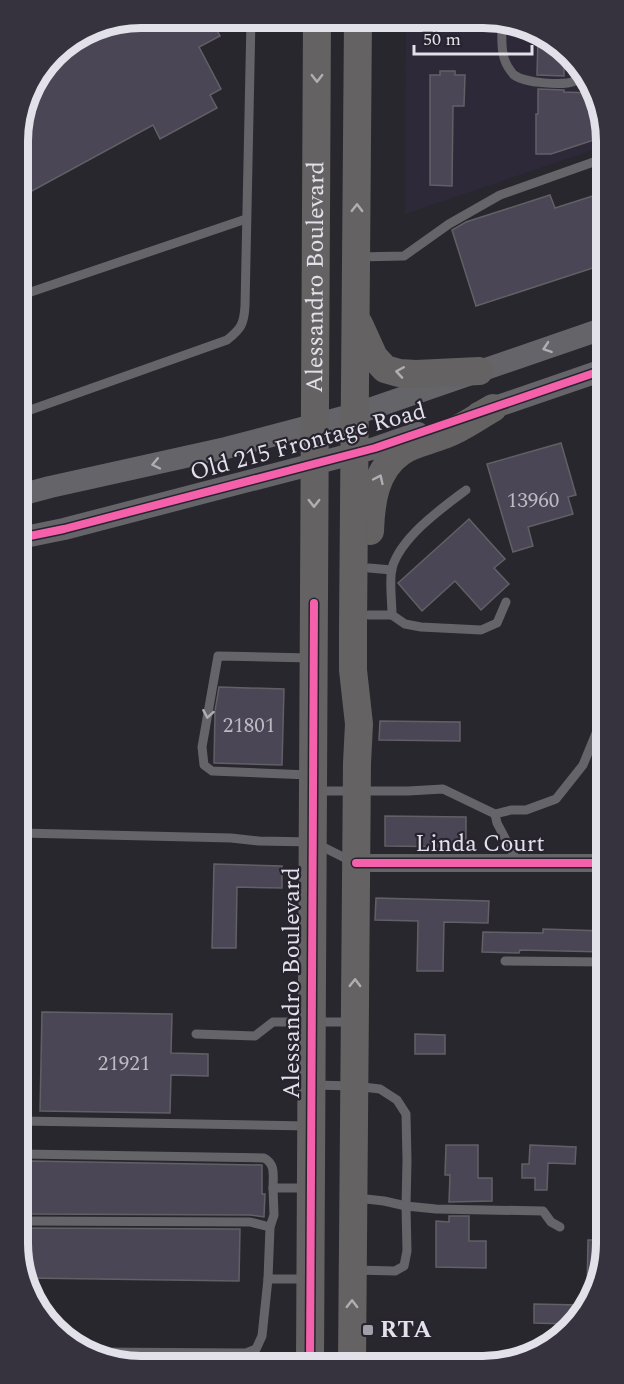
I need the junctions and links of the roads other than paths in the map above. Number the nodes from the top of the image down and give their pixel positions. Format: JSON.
{"nodes":[{"id":1,"x":317,"y":28,"type":"edge"},
{"id":2,"x":358,"y":28,"type":"edge"},
{"id":3,"x":251,"y":29,"type":"edge"},
{"id":4,"x":503,"y":31,"type":"edge"},
{"id":5,"x":577,"y":80,"type":"edge"},
{"id":6,"x":596,"y":161,"type":"edge"},
{"id":7,"x":246,"y":219,"type":"junction"},
{"id":8,"x":356,"y":257,"type":"junction"},
{"id":9,"x":29,"y":293,"type":"edge"},
{"id":10,"x":356,"y":316,"type":"junction"},
{"id":11,"x":596,"y":330,"type":"edge"},
{"id":12,"x":479,"y":371,"type":"junction"},
{"id":13,"x":596,"y":372,"type":"edge"},
{"id":14,"x":493,"y":408,"type":"junction"},
{"id":15,"x":29,"y":411,"type":"edge"},
{"id":16,"x":355,"y":414,"type":"junction"},
{"id":17,"x":315,"y":424,"type":"junction"},
{"id":18,"x":354,"y":454,"type":"junction"},
{"id":19,"x":314,"y":464,"type":"junction"},
{"id":20,"x":466,"y":489,"type":"dead end"},
{"id":21,"x":29,"y":493,"type":"edge"},
{"id":22,"x":29,"y":536,"type":"edge"},
{"id":23,"x":380,"y":569,"type":"junction"},
{"id":24,"x":506,"y":602,"type":"dead end"},
{"id":25,"x":380,"y":615,"type":"junction"},
{"id":26,"x":313,"y":658,"type":"junction"},
{"id":27,"x":359,"y":724,"type":"junction"},
{"id":28,"x":595,"y":736,"type":"edge"},
{"id":29,"x":312,"y":784,"type":"junction"},
{"id":30,"x":357,"y":791,"type":"junction"},
{"id":31,"x":495,"y":814,"type":"junction"},
{"id":32,"x":28,"y":833,"type":"edge"},
{"id":33,"x":312,"y":842,"type":"junction"},
{"id":34,"x":356,"y":863,"type":"junction"},
{"id":35,"x":518,"y":863,"type":"junction"},
{"id":36,"x":595,"y":863,"type":"edge"},
{"id":37,"x":505,"y":961,"type":"dead end"},
{"id":38,"x":595,"y":962,"type":"edge"},
{"id":39,"x":355,"y":1022,"type":"junction"},
{"id":40,"x":311,"y":1023,"type":"junction"},
{"id":41,"x":196,"y":1034,"type":"dead end"},
{"id":42,"x":311,"y":1085,"type":"junction"},
{"id":43,"x":354,"y":1086,"type":"junction"},
{"id":44,"x":28,"y":1121,"type":"edge"},
{"id":45,"x":311,"y":1126,"type":"junction"},
{"id":46,"x":28,"y":1154,"type":"edge"},
{"id":47,"x":273,"y":1188,"type":"junction"},
{"id":48,"x":311,"y":1188,"type":"junction"},
{"id":49,"x":353,"y":1197,"type":"junction"},
{"id":50,"x":406,"y":1206,"type":"junction"},
{"id":51,"x":28,"y":1221,"type":"edge"},
{"id":52,"x":270,"y":1227,"type":"junction"},
{"id":53,"x":560,"y":1227,"type":"dead end"},
{"id":54,"x":352,"y":1270,"type":"junction"},
{"id":55,"x":268,"y":1279,"type":"junction"},
{"id":56,"x":310,"y":1279,"type":"junction"},
{"id":57,"x":117,"y":1352,"type":"edge"},
{"id":58,"x":310,"y":1356,"type":"edge"},
{"id":59,"x":351,"y":1356,"type":"edge"}],
"edges":[{"from":1,"to":17,"type":"main road","name":"Alessandro Boulevard","one_way":true},
{"from":8,"to":2,"type":"main road","name":"Alessandro Boulevard","one_way":true},
{"from":3,"to":7,"type":"lane"},
{"from":4,"to":5,"type":"lane"},
{"from":6,"to":8,"type":"lane"},
{"from":7,"to":9,"type":"lane"},
{"from":7,"to":15,"type":"lane"},
{"from":8,"to":10,"type":"main road","name":"Alessandro Boulevard"},
{"from":12,"to":10,"type":"main road","one_way":true},
{"from":10,"to":16,"type":"main road","name":"Alessandro Boulevard"},
{"from":11,"to":12,"type":"street","name":"Old 215 Frontage Road","one_way":true},
{"from":12,"to":16,"type":"street","name":"Old 215 Frontage Road"},
{"from":13,"to":14,"type":"street","name":"Old 215 Frontage Road"},
{"from":14,"to":18,"type":"street","name":"Old 215 Frontage Road"},
{"from":23,"to":14,"type":"main road","one_way":true},
{"from":16,"to":17,"type":"street","name":"Old 215 Frontage Road"},
{"from":16,"to":18,"type":"main road","name":"Alessandro Boulevard"},
{"from":17,"to":19,"type":"main road","name":"Alessandro Boulevard"},
{"from":17,"to":21,"type":"street","name":"Old 215 Frontage Road","one_way":true},
{"from":18,"to":19,"type":"street","name":"Old 215 Frontage Road"},
{"from":18,"to":27,"type":"main road","name":"Alessandro Boulevard"},
{"from":19,"to":22,"type":"street","name":"Old 215 Frontage Road"},
{"from":19,"to":26,"type":"main road","name":"Alessandro Boulevard","one_way":true},
{"from":20,"to":23,"type":"lane"},
{"from":23,"to":25,"type":"main road"},
{"from":24,"to":25,"type":"lane"},
{"from":25,"to":27,"type":"main road"},
{"from":26,"to":29,"type":"main road","name":"Alessandro Boulevard"},
{"from":26,"to":29,"type":"lane","one_way":true},
{"from":27,"to":30,"type":"main road","name":"Alessandro Boulevard"},
{"from":28,"to":31,"type":"lane"},
{"from":29,"to":30,"type":"lane"},
{"from":29,"to":33,"type":"main road","name":"Alessandro Boulevard"},
{"from":30,"to":31,"type":"lane"},
{"from":30,"to":34,"type":"main road","name":"Alessandro Boulevard"},
{"from":31,"to":35,"type":"lane"},
{"from":32,"to":33,"type":"lane"},
{"from":33,"to":34,"type":"lane"},
{"from":33,"to":40,"type":"main road","name":"Alessandro Boulevard"},
{"from":34,"to":35,"type":"street","name":"Linda Court"},
{"from":39,"to":34,"type":"main road","name":"Alessandro Boulevard","one_way":true},
{"from":35,"to":36,"type":"street","name":"Linda Court"},
{"from":37,"to":38,"type":"lane"},
{"from":39,"to":40,"type":"lane"},
{"from":39,"to":43,"type":"main road","name":"Alessandro Boulevard"},
{"from":40,"to":41,"type":"lane"},
{"from":40,"to":42,"type":"main road","name":"Alessandro Boulevard"},
{"from":42,"to":43,"type":"lane"},
{"from":42,"to":45,"type":"main road","name":"Alessandro Boulevard"},
{"from":43,"to":49,"type":"main road","name":"Alessandro Boulevard"},
{"from":43,"to":50,"type":"lane"},
{"from":44,"to":45,"type":"lane"},
{"from":45,"to":48,"type":"main road","name":"Alessandro Boulevard"},
{"from":46,"to":47,"type":"lane"},
{"from":47,"to":48,"type":"lane"},
{"from":47,"to":52,"type":"lane"},
{"from":48,"to":56,"type":"main road","name":"Alessandro Boulevard"},
{"from":49,"to":50,"type":"lane"},
{"from":49,"to":54,"type":"main road","name":"Alessandro Boulevard"},
{"from":50,"to":53,"type":"lane"},
{"from":50,"to":54,"type":"lane"},
{"from":51,"to":52,"type":"lane"},
{"from":52,"to":55,"type":"lane"},
{"from":59,"to":54,"type":"main road","name":"Alessandro Boulevard","one_way":true},
{"from":55,"to":56,"type":"lane"},
{"from":55,"to":57,"type":"lane"},
{"from":56,"to":58,"type":"main road","name":"Alessandro Boulevard"}]}
